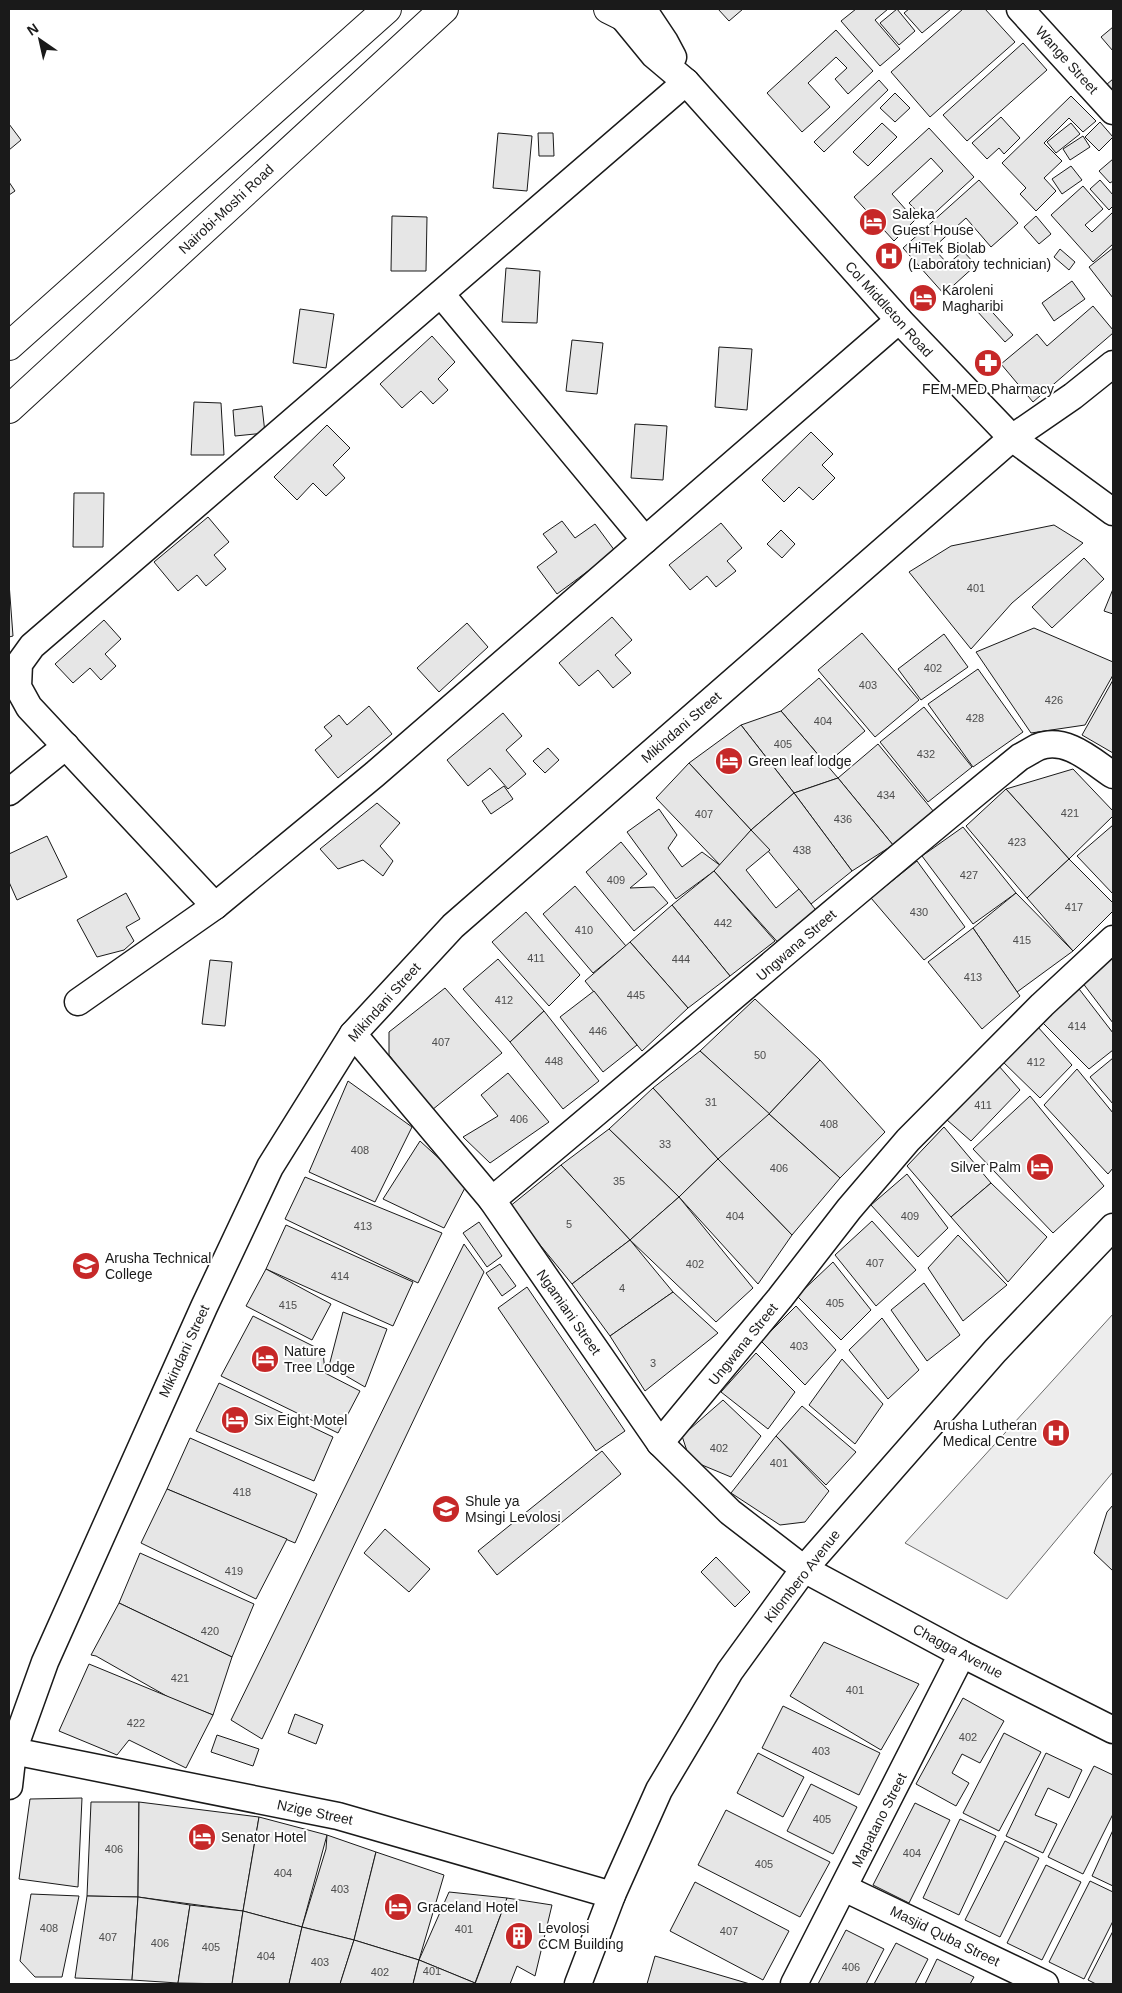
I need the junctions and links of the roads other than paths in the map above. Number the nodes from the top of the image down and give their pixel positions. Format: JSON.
{"nodes":[{"id":1,"x":387,"y":9,"type":"edge"},
{"id":2,"x":444,"y":9,"type":"edge"},
{"id":3,"x":1020,"y":9,"type":"edge"},
{"id":4,"x":634,"y":14,"type":"edge"},
{"id":5,"x":686,"y":82,"type":"junction"},
{"id":6,"x":1113,"y":111,"type":"edge"},
{"id":7,"x":441,"y":294,"type":"junction"},
{"id":8,"x":899,"y":320,"type":"junction"},
{"id":9,"x":9,"y":346,"type":"edge"},
{"id":10,"x":1113,"y":364,"type":"edge"},
{"id":11,"x":9,"y":409,"type":"edge"},
{"id":12,"x":1012,"y":438,"type":"junction"},
{"id":13,"x":1113,"y":512,"type":"edge"},
{"id":14,"x":645,"y":540,"type":"junction"},
{"id":15,"x":66,"y":746,"type":"junction"},
{"id":16,"x":1113,"y":775,"type":"edge"},
{"id":17,"x":9,"y":792,"type":"edge"},
{"id":18,"x":215,"y":906,"type":"junction"},
{"id":19,"x":1113,"y":939,"type":"edge"},
{"id":20,"x":78,"y":1002,"type":"dead end"},
{"id":21,"x":353,"y":1034,"type":"junction"},
{"id":22,"x":492,"y":1200,"type":"junction"},
{"id":23,"x":1113,"y":1227,"type":"edge"},
{"id":24,"x":660,"y":1443,"type":"junction"},
{"id":25,"x":804,"y":1569,"type":"junction"},
{"id":26,"x":962,"y":1654,"type":"junction"},
{"id":27,"x":1113,"y":1730,"type":"edge"},
{"id":28,"x":13,"y":1751,"type":"junction"},
{"id":29,"x":9,"y":1786,"type":"edge"},
{"id":30,"x":844,"y":1888,"type":"junction"},
{"id":31,"x":612,"y":1896,"type":"junction"},
{"id":32,"x":578,"y":1984,"type":"edge"},
{"id":33,"x":794,"y":1984,"type":"edge"},
{"id":34,"x":1045,"y":1984,"type":"edge"}],
"edges":[{"from":1,"to":9,"type":"highway"},
{"from":2,"to":11,"type":"highway","name":"Nairobi-Moshi Road"},
{"from":3,"to":6,"type":"street","name":"Wange Street"},
{"from":4,"to":5,"type":"street","name":"Col Middleton Road"},
{"from":4,"to":5,"type":"street","name":"Col Middleton Road"},
{"from":5,"to":7,"type":"street"},
{"from":5,"to":8,"type":"street","name":"Col Middleton Road"},
{"from":7,"to":14,"type":"street"},
{"from":7,"to":15,"type":"street"},
{"from":8,"to":12,"type":"street","name":"Col Middleton Road"},
{"from":8,"to":14,"type":"street"},
{"from":10,"to":12,"type":"street"},
{"from":12,"to":13,"type":"street","name":"Col Middleton Road"},
{"from":12,"to":21,"type":"street","name":"Mikindani Street"},
{"from":14,"to":18,"type":"street"},
{"from":15,"to":17,"type":"street"},
{"from":15,"to":18,"type":"street"},
{"from":16,"to":22,"type":"street","name":"Ungwana Street"},
{"from":18,"to":20,"type":"street"},
{"from":19,"to":24,"type":"street","name":"Ungwana Street"},
{"from":21,"to":22,"type":"street","name":"Ngamiani Street"},
{"from":21,"to":28,"type":"street","name":"Mikindani Street"},
{"from":22,"to":24,"type":"street","name":"Ngamiani Street"},
{"from":23,"to":25,"type":"street","name":"Kilombero Avenue"},
{"from":24,"to":25,"type":"street","name":"Ngamiani Street"},
{"from":25,"to":26,"type":"street","name":"Chagga Avenue"},
{"from":25,"to":31,"type":"street","name":"Kilombero Avenue"},
{"from":26,"to":27,"type":"street","name":"Chagga Avenue"},
{"from":26,"to":30,"type":"street","name":"Mapatano Street"},
{"from":28,"to":29,"type":"street","name":"Mikindani Street"},
{"from":28,"to":31,"type":"street","name":"Nzige Street"},
{"from":30,"to":33,"type":"street","name":"Mapatano Street"},
{"from":30,"to":34,"type":"street","name":"Masjid Quba Street"},
{"from":31,"to":32,"type":"street","name":"Kilombero Avenue"}]}
